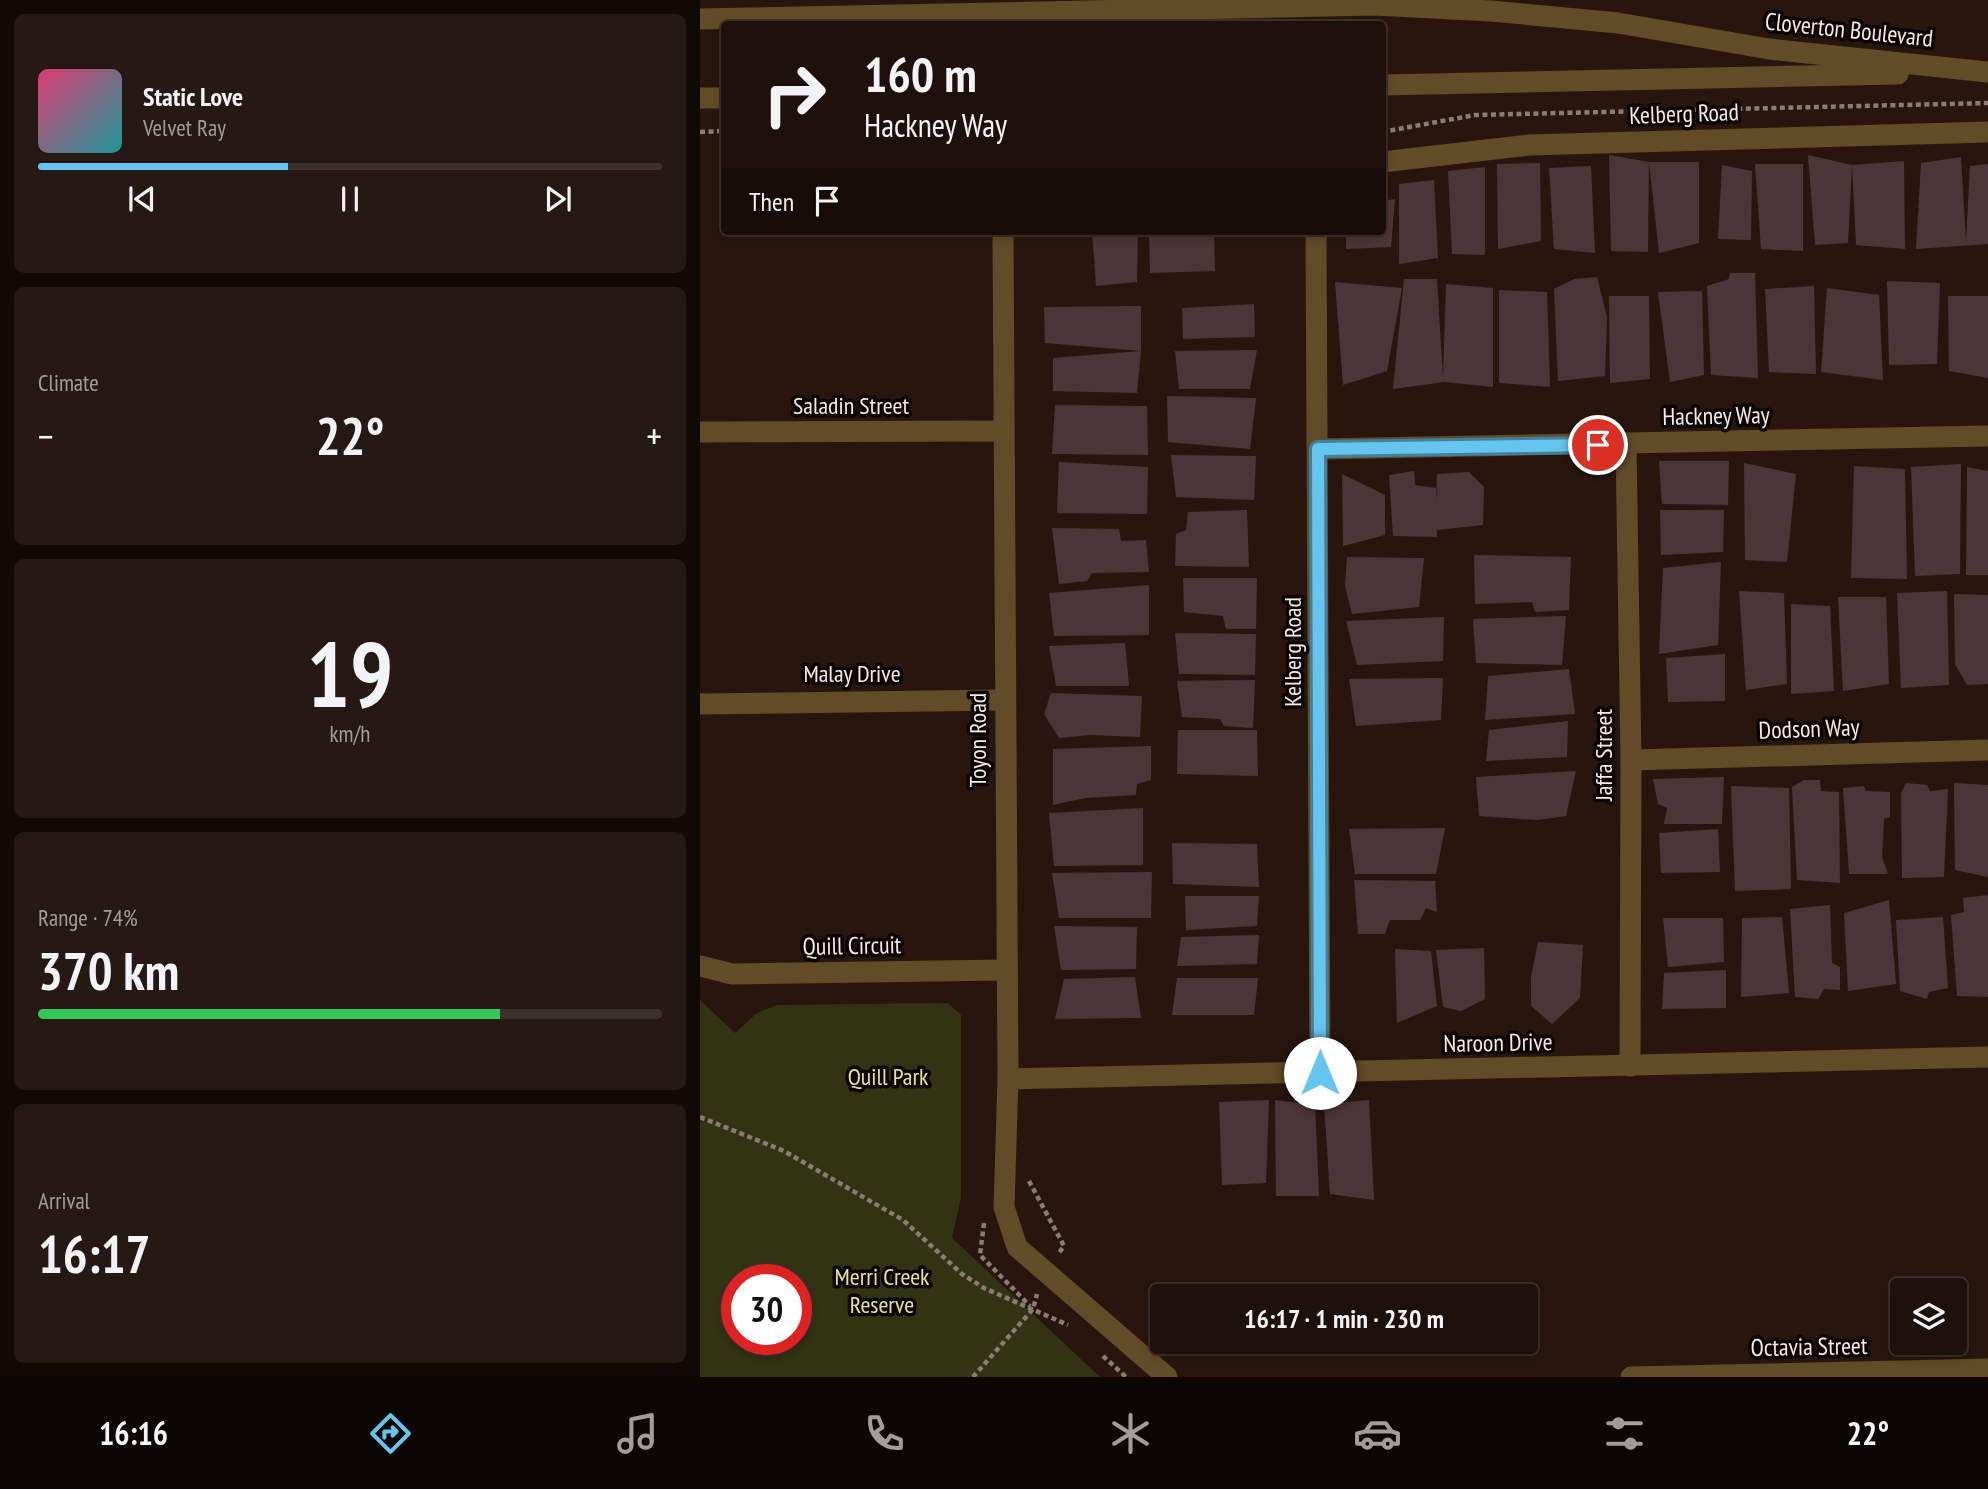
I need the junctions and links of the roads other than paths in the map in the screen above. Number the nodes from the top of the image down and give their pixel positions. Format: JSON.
{"nodes":[{"id":1,"x":1004,"y":12,"type":"edge"},
{"id":2,"x":700,"y":19,"type":"edge"},
{"id":3,"x":1988,"y":72,"type":"edge"},
{"id":4,"x":1386,"y":85,"type":"edge"},
{"id":5,"x":700,"y":98,"type":"edge"},
{"id":6,"x":721,"y":98,"type":"edge"},
{"id":7,"x":1988,"y":132,"type":"edge"},
{"id":8,"x":1386,"y":162,"type":"edge"},
{"id":9,"x":1003,"y":235,"type":"edge"},
{"id":10,"x":1316,"y":235,"type":"edge"},
{"id":11,"x":1002,"y":431,"type":"junction"},
{"id":12,"x":700,"y":432,"type":"edge"},
{"id":13,"x":1988,"y":436,"type":"edge"},
{"id":14,"x":1626,"y":444,"type":"junction"},
{"id":15,"x":1318,"y":449,"type":"junction"},
{"id":16,"x":1004,"y":700,"type":"junction"},
{"id":17,"x":700,"y":704,"type":"edge"},
{"id":18,"x":1988,"y":750,"type":"edge"},
{"id":19,"x":1631,"y":760,"type":"junction"},
{"id":20,"x":700,"y":966,"type":"edge"},
{"id":21,"x":1006,"y":970,"type":"junction"},
{"id":22,"x":1988,"y":1057,"type":"edge"},
{"id":23,"x":1630,"y":1066,"type":"junction"},
{"id":24,"x":1320,"y":1073,"type":"junction"},
{"id":25,"x":1008,"y":1079,"type":"junction"},
{"id":26,"x":1988,"y":1368,"type":"edge"},
{"id":27,"x":1167,"y":1377,"type":"edge"},
{"id":28,"x":1630,"y":1377,"type":"edge"}],
"edges":[{"from":1,"to":2,"type":"street","name":"Cloverton Boulevard"},
{"from":1,"to":3,"type":"street","name":"Cloverton Boulevard"},
{"from":3,"to":4,"type":"street","name":"Cloverton Boulevard"},
{"from":5,"to":6,"type":"street"},
{"from":7,"to":8,"type":"street","name":"Kelberg Road"},
{"from":9,"to":11,"type":"street","name":"Toyon Road"},
{"from":10,"to":15,"type":"street","name":"Kelberg Road"},
{"from":11,"to":12,"type":"street","name":"Saladin Street"},
{"from":11,"to":16,"type":"street","name":"Toyon Road"},
{"from":13,"to":14,"type":"street","name":"Hackney Way"},
{"from":14,"to":15,"type":"street","name":"Hackney Way"},
{"from":14,"to":19,"type":"street","name":"Jaffa Street"},
{"from":15,"to":24,"type":"street","name":"Kelberg Road"},
{"from":16,"to":17,"type":"street","name":"Malay Drive"},
{"from":16,"to":21,"type":"street","name":"Toyon Road"},
{"from":18,"to":19,"type":"street","name":"Dodson Way"},
{"from":19,"to":23,"type":"street","name":"Jaffa Street"},
{"from":20,"to":21,"type":"street","name":"Quill Circuit"},
{"from":21,"to":25,"type":"street","name":"Toyon Road"},
{"from":22,"to":23,"type":"street","name":"Naroon Drive"},
{"from":23,"to":24,"type":"street","name":"Naroon Drive"},
{"from":24,"to":25,"type":"street","name":"Naroon Drive"},
{"from":25,"to":27,"type":"street","name":"Toyon Road"},
{"from":26,"to":28,"type":"street","name":"Octavia Street"}]}
